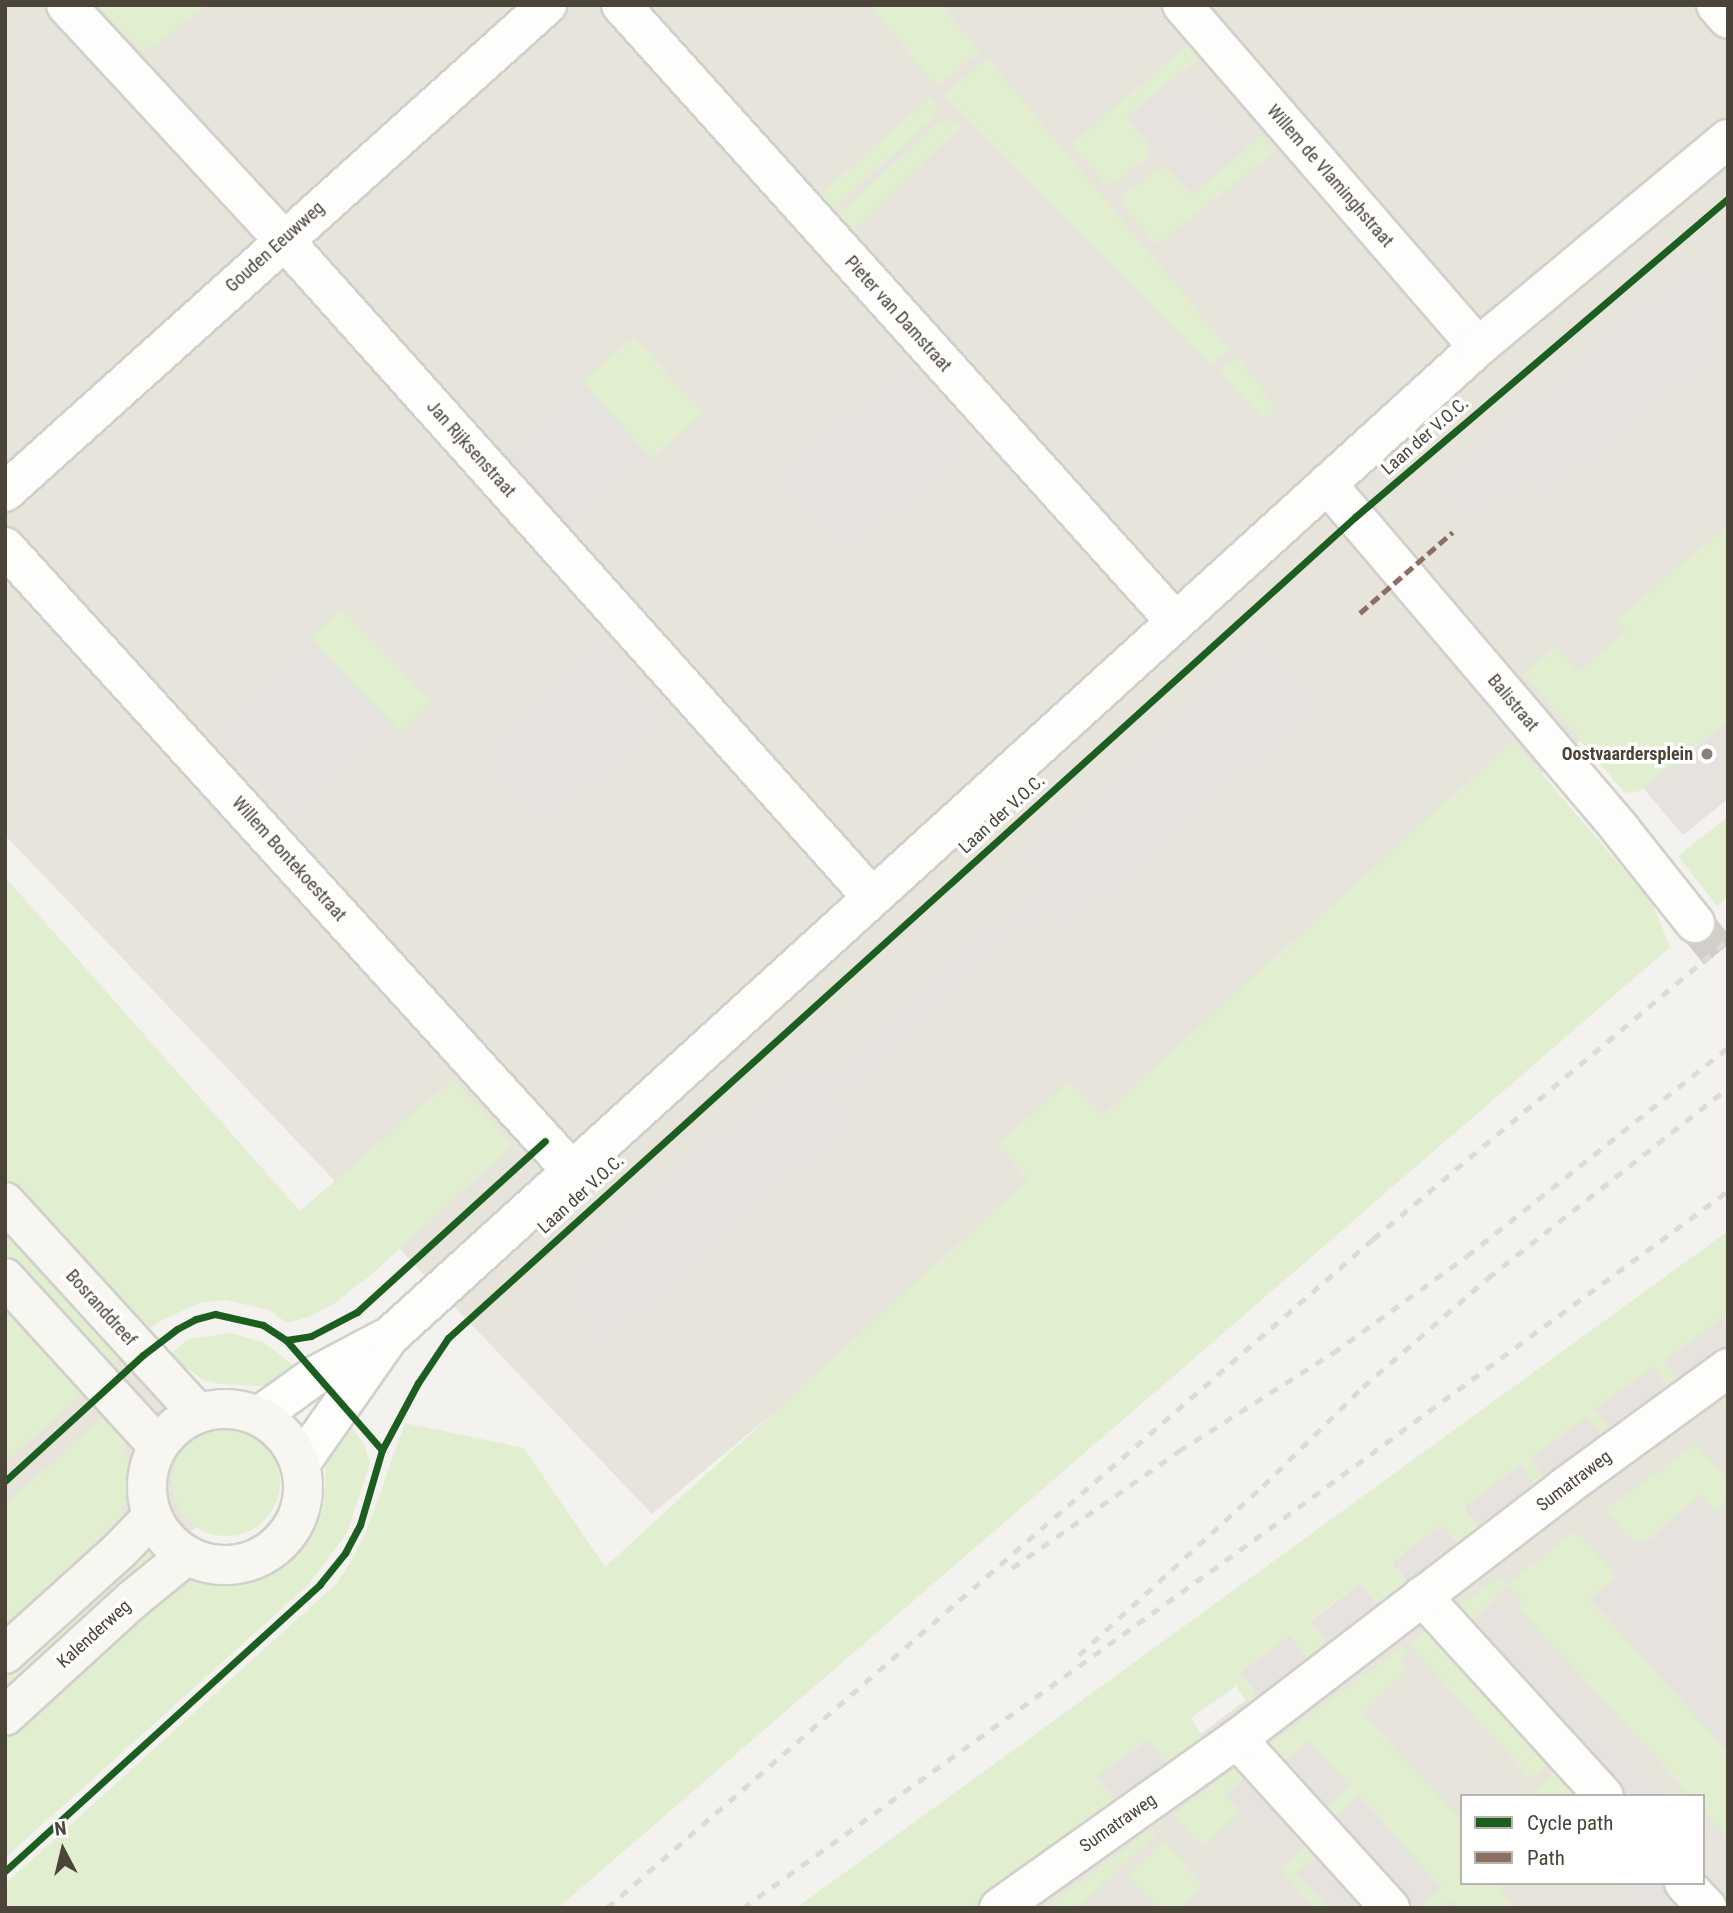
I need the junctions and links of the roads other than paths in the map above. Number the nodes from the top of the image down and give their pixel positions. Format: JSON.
{"nodes":[{"id":1,"x":66,"y":5,"type":"edge"},
{"id":2,"x":547,"y":5,"type":"edge"},
{"id":3,"x":621,"y":5,"type":"edge"},
{"id":4,"x":1182,"y":5,"type":"edge"},
{"id":5,"x":1716,"y":5,"type":"edge"},
{"id":6,"x":1728,"y":19,"type":"edge"},
{"id":7,"x":1728,"y":139,"type":"edge"},
{"id":8,"x":283,"y":239,"type":"junction"},
{"id":9,"x":1478,"y":347,"type":"junction"},
{"id":10,"x":1327,"y":484,"type":"junction"},
{"id":11,"x":5,"y":492,"type":"edge"},
{"id":12,"x":5,"y":547,"type":"edge"},
{"id":13,"x":1175,"y":621,"type":"junction"},
{"id":14,"x":872,"y":897,"type":"junction"},
{"id":15,"x":1695,"y":923,"type":"tunnel mouth"},
{"id":16,"x":572,"y":1171,"type":"junction"},
{"id":17,"x":5,"y":1202,"type":"edge"},
{"id":18,"x":5,"y":1278,"type":"edge"},
{"id":19,"x":389,"y":1336,"type":"junction"},
{"id":20,"x":1728,"y":1368,"type":"edge"},
{"id":21,"x":198,"y":1413,"type":"junction"},
{"id":22,"x":260,"y":1416,"type":"junction"},
{"id":23,"x":158,"y":1446,"type":"junction"},
{"id":24,"x":300,"y":1464,"type":"junction"},
{"id":25,"x":152,"y":1517,"type":"junction"},
{"id":26,"x":187,"y":1556,"type":"junction"},
{"id":27,"x":1422,"y":1596,"type":"junction"},
{"id":28,"x":5,"y":1654,"type":"edge"},
{"id":29,"x":5,"y":1716,"type":"edge"},
{"id":30,"x":1237,"y":1739,"type":"junction"},
{"id":31,"x":1602,"y":1794,"type":"edge"},
{"id":32,"x":1686,"y":1885,"type":"edge"},
{"id":33,"x":999,"y":1908,"type":"edge"},
{"id":34,"x":1390,"y":1908,"type":"edge"},
{"id":35,"x":1707,"y":1908,"type":"edge"}],
"edges":[{"from":1,"to":8,"type":"street","name":"Jan Rijksenstraat"},
{"from":2,"to":8,"type":"street","name":"Gouden Eeuwweg"},
{"from":3,"to":13,"type":"street","name":"Pieter van Damstraat"},
{"from":4,"to":9,"type":"street","name":"Willem de Vlaminghstraat"},
{"from":5,"to":6,"type":"street"},
{"from":7,"to":9,"type":"street","name":"Laan der V.O.C."},
{"from":8,"to":11,"type":"street","name":"Gouden Eeuwweg"},
{"from":8,"to":14,"type":"street","name":"Jan Rijksenstraat"},
{"from":9,"to":10,"type":"street","name":"Laan der V.O.C."},
{"from":10,"to":13,"type":"street","name":"Laan der V.O.C."},
{"from":10,"to":15,"type":"street","name":"Balistraat"},
{"from":12,"to":16,"type":"street","name":"Willem Bontekoestraat"},
{"from":13,"to":14,"type":"street","name":"Laan der V.O.C."},
{"from":14,"to":16,"type":"street","name":"Laan der V.O.C."},
{"from":16,"to":19,"type":"street","name":"Laan der V.O.C."},
{"from":17,"to":21,"type":"main road","name":"Bosranddreef"},
{"from":18,"to":23,"type":"main road"},
{"from":19,"to":22,"type":"street","name":"Laan der V.O.C."},
{"from":19,"to":24,"type":"street","name":"Laan der V.O.C."},
{"from":20,"to":27,"type":"street","name":"Sumatraweg"},
{"from":21,"to":22,"type":"main road"},
{"from":21,"to":23,"type":"main road"},
{"from":22,"to":24,"type":"main road"},
{"from":23,"to":25,"type":"main road"},
{"from":24,"to":26,"type":"main road"},
{"from":25,"to":26,"type":"main road"},
{"from":25,"to":28,"type":"main road"},
{"from":26,"to":29,"type":"main road","name":"Kalenderweg"},
{"from":27,"to":30,"type":"street","name":"Sumatraweg"},
{"from":27,"to":31,"type":"street"},
{"from":30,"to":33,"type":"street","name":"Sumatraweg"},
{"from":30,"to":34,"type":"street"},
{"from":32,"to":35,"type":"street"}]}
